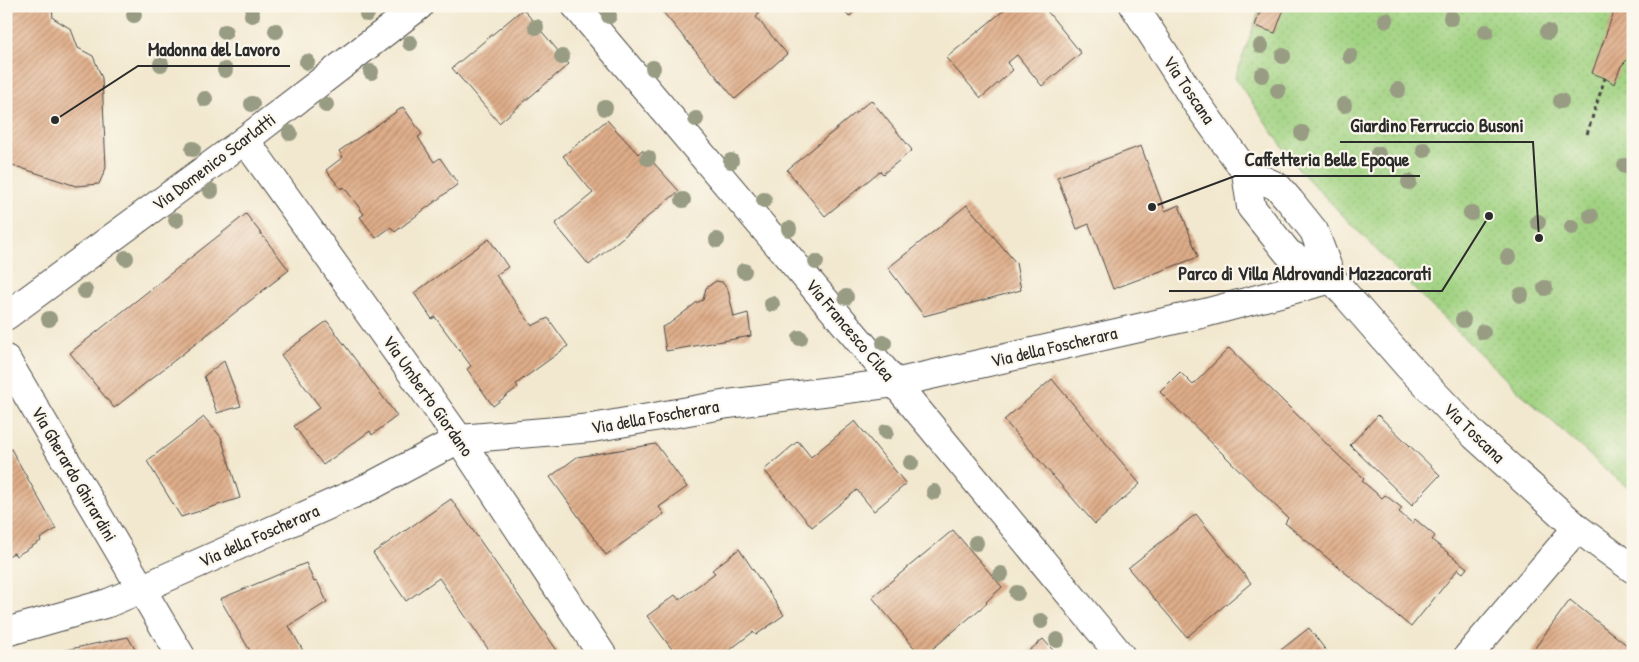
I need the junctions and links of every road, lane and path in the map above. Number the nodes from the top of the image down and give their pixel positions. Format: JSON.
{"nodes":[{"id":1,"x":420,"y":6,"type":"edge"},
{"id":2,"x":576,"y":6,"type":"edge"},
{"id":3,"x":1134,"y":6,"type":"edge"},
{"id":4,"x":1605,"y":78,"type":"dead end"},
{"id":5,"x":1586,"y":134,"type":"dead end"},
{"id":6,"x":246,"y":140,"type":"junction"},
{"id":7,"x":1332,"y":279,"type":"junction"},
{"id":8,"x":6,"y":316,"type":"edge"},
{"id":9,"x":6,"y":359,"type":"edge"},
{"id":10,"x":895,"y":383,"type":"junction"},
{"id":11,"x":459,"y":439,"type":"junction"},
{"id":12,"x":1577,"y":528,"type":"junction"},
{"id":13,"x":1633,"y":569,"type":"edge"},
{"id":14,"x":141,"y":590,"type":"junction"},
{"id":15,"x":6,"y":632,"type":"edge"},
{"id":16,"x":181,"y":656,"type":"edge"},
{"id":17,"x":603,"y":656,"type":"edge"},
{"id":18,"x":1121,"y":656,"type":"edge"},
{"id":19,"x":1468,"y":656,"type":"edge"}],
"edges":[{"from":1,"to":6,"type":"street","name":"Via Domenico Scarlatti"},
{"from":2,"to":10,"type":"street","name":"Via Francesco Cilea"},
{"from":3,"to":7,"type":"street","name":"Via Toscana"},
{"from":4,"to":5,"type":"path"},
{"from":6,"to":8,"type":"street","name":"Via Domenico Scarlatti"},
{"from":6,"to":11,"type":"street","name":"Via Umberto Giordano"},
{"from":7,"to":10,"type":"street","name":"Via della Foscherara"},
{"from":7,"to":12,"type":"street","name":"Via Toscana"},
{"from":9,"to":14,"type":"street","name":"Via Gherardo Ghirardini"},
{"from":10,"to":11,"type":"street","name":"Via della Foscherara"},
{"from":10,"to":18,"type":"street","name":"Via Francesco Cilea"},
{"from":11,"to":14,"type":"street","name":"Via della Foscherara"},
{"from":11,"to":17,"type":"street","name":"Via Umberto Giordano"},
{"from":12,"to":13,"type":"street","name":"Via Toscana"},
{"from":12,"to":19,"type":"street"},
{"from":14,"to":15,"type":"street","name":"Via della Foscherara"},
{"from":14,"to":16,"type":"street","name":"Via Gherardo Ghirardini"}]}
